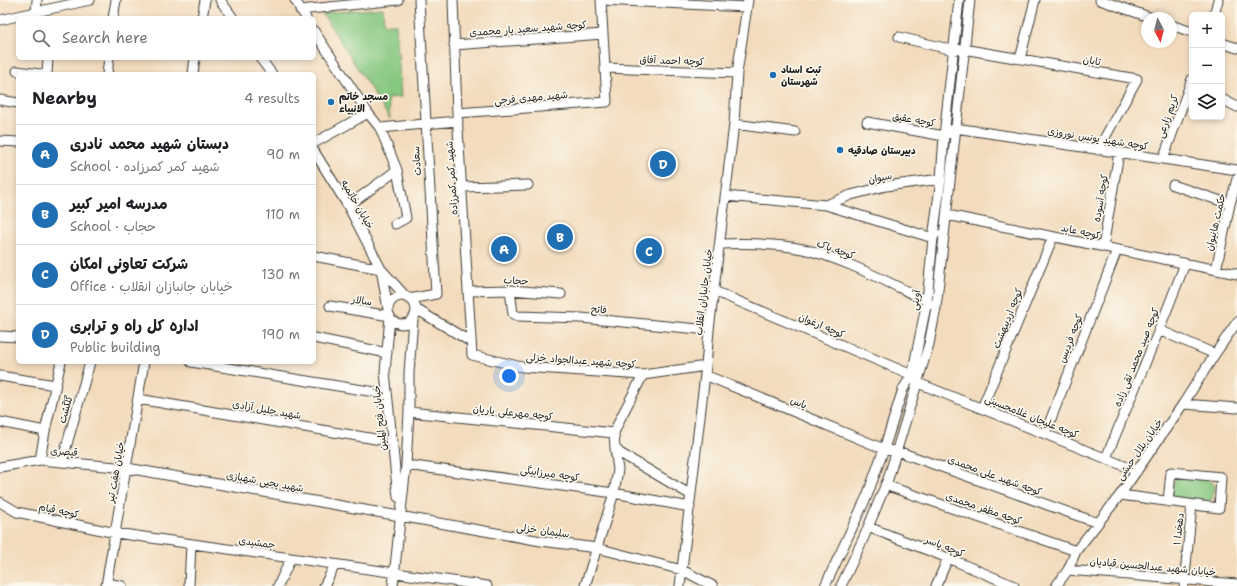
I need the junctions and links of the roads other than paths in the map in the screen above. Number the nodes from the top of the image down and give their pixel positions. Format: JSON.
{"nodes":[{"id":1,"x":37,"y":0,"type":"edge"},
{"id":2,"x":90,"y":0,"type":"edge"},
{"id":3,"x":116,"y":0,"type":"edge"},
{"id":4,"x":205,"y":0,"type":"edge"},
{"id":5,"x":220,"y":0,"type":"edge"},
{"id":6,"x":295,"y":0,"type":"edge"},
{"id":7,"x":398,"y":0,"type":"edge"},
{"id":8,"x":419,"y":0,"type":"edge"},
{"id":9,"x":453,"y":0,"type":"edge"},
{"id":10,"x":601,"y":0,"type":"edge"},
{"id":11,"x":959,"y":0,"type":"edge"},
{"id":12,"x":970,"y":0,"type":"edge"},
{"id":13,"x":1035,"y":0,"type":"edge"},
{"id":14,"x":1100,"y":0,"type":"edge"},
{"id":15,"x":1218,"y":0,"type":"edge"},
{"id":16,"x":380,"y":1,"type":"edge"},
{"id":17,"x":747,"y":4,"type":"edge"},
{"id":18,"x":1124,"y":4,"type":"edge"},
{"id":19,"x":51,"y":8,"type":"junction"},
{"id":20,"x":300,"y":10,"type":"junction"},
{"id":21,"x":36,"y":12,"type":"junction"},
{"id":22,"x":1141,"y":12,"type":"edge"},
{"id":23,"x":1215,"y":12,"type":"edge"},
{"id":24,"x":16,"y":16,"type":"edge"},
{"id":25,"x":18,"y":16,"type":"edge"},
{"id":26,"x":51,"y":16,"type":"edge"},
{"id":27,"x":113,"y":16,"type":"edge"},
{"id":28,"x":202,"y":16,"type":"edge"},
{"id":29,"x":231,"y":16,"type":"edge"},
{"id":30,"x":304,"y":16,"type":"edge"},
{"id":31,"x":0,"y":20,"type":"edge"},
{"id":32,"x":1177,"y":27,"type":"edge"},
{"id":33,"x":1189,"y":31,"type":"edge"},
{"id":34,"x":316,"y":33,"type":"edge"},
{"id":35,"x":603,"y":34,"type":"junction"},
{"id":36,"x":899,"y":37,"type":"dead end"},
{"id":37,"x":1225,"y":44,"type":"edge"},
{"id":38,"x":454,"y":45,"type":"junction"},
{"id":39,"x":1237,"y":48,"type":"edge"},
{"id":40,"x":963,"y":49,"type":"junction"},
{"id":41,"x":954,"y":50,"type":"junction"},
{"id":42,"x":1020,"y":59,"type":"junction"},
{"id":43,"x":48,"y":60,"type":"edge"},
{"id":44,"x":108,"y":60,"type":"edge"},
{"id":45,"x":195,"y":60,"type":"edge"},
{"id":46,"x":262,"y":60,"type":"edge"},
{"id":47,"x":606,"y":68,"type":"junction"},
{"id":48,"x":17,"y":71,"type":"dead end"},
{"id":49,"x":25,"y":72,"type":"edge"},
{"id":50,"x":47,"y":72,"type":"edge"},
{"id":51,"x":107,"y":72,"type":"edge"},
{"id":52,"x":193,"y":72,"type":"edge"},
{"id":53,"x":270,"y":72,"type":"edge"},
{"id":54,"x":737,"y":73,"type":"junction"},
{"id":55,"x":1191,"y":84,"type":"edge"},
{"id":56,"x":0,"y":100,"type":"edge"},
{"id":57,"x":1225,"y":100,"type":"edge"},
{"id":58,"x":16,"y":103,"type":"edge"},
{"id":59,"x":1237,"y":106,"type":"edge"},
{"id":60,"x":368,"y":113,"type":"junction"},
{"id":61,"x":458,"y":117,"type":"junction"},
{"id":62,"x":867,"y":122,"type":"dead end"},
{"id":63,"x":425,"y":124,"type":"junction"},
{"id":64,"x":734,"y":124,"type":"junction"},
{"id":65,"x":380,"y":128,"type":"junction"},
{"id":66,"x":956,"y":128,"type":"junction"},
{"id":67,"x":795,"y":132,"type":"dead end"},
{"id":68,"x":944,"y":136,"type":"junction"},
{"id":69,"x":0,"y":141,"type":"edge"},
{"id":70,"x":16,"y":142,"type":"edge"},
{"id":71,"x":316,"y":142,"type":"edge"},
{"id":72,"x":1098,"y":150,"type":"junction"},
{"id":73,"x":1119,"y":153,"type":"junction"},
{"id":74,"x":316,"y":158,"type":"edge"},
{"id":75,"x":1163,"y":159,"type":"junction"},
{"id":76,"x":397,"y":170,"type":"junction"},
{"id":77,"x":1237,"y":170,"type":"edge"},
{"id":78,"x":941,"y":179,"type":"junction"},
{"id":79,"x":1237,"y":179,"type":"edge"},
{"id":80,"x":528,"y":185,"type":"dead end"},
{"id":81,"x":1173,"y":185,"type":"dead end"},
{"id":82,"x":462,"y":187,"type":"junction"},
{"id":83,"x":725,"y":196,"type":"junction"},
{"id":84,"x":1230,"y":204,"type":"junction"},
{"id":85,"x":826,"y":205,"type":"junction"},
{"id":86,"x":348,"y":206,"type":"junction"},
{"id":87,"x":947,"y":215,"type":"junction"},
{"id":88,"x":395,"y":224,"type":"dead end"},
{"id":89,"x":1053,"y":236,"type":"junction"},
{"id":90,"x":933,"y":238,"type":"junction"},
{"id":91,"x":720,"y":244,"type":"junction"},
{"id":92,"x":1103,"y":247,"type":"junction"},
{"id":93,"x":1116,"y":250,"type":"junction"},
{"id":94,"x":316,"y":256,"type":"edge"},
{"id":95,"x":1185,"y":264,"type":"junction"},
{"id":96,"x":381,"y":269,"type":"junction"},
{"id":97,"x":1216,"y":270,"type":"junction"},
{"id":98,"x":1237,"y":274,"type":"edge"},
{"id":99,"x":510,"y":290,"type":"junction"},
{"id":100,"x":469,"y":291,"type":"junction"},
{"id":101,"x":714,"y":291,"type":"junction"},
{"id":102,"x":561,"y":294,"type":"dead end"},
{"id":103,"x":408,"y":299,"type":"junction"},
{"id":104,"x":927,"y":301,"type":"junction"},
{"id":105,"x":330,"y":306,"type":"dead end"},
{"id":106,"x":936,"y":308,"type":"junction"},
{"id":107,"x":416,"y":309,"type":"junction"},
{"id":108,"x":389,"y":315,"type":"junction"},
{"id":109,"x":413,"y":319,"type":"junction"},
{"id":110,"x":1237,"y":322,"type":"edge"},
{"id":111,"x":709,"y":330,"type":"junction"},
{"id":112,"x":1159,"y":330,"type":"junction"},
{"id":113,"x":0,"y":336,"type":"edge"},
{"id":114,"x":16,"y":337,"type":"edge"},
{"id":115,"x":316,"y":338,"type":"edge"},
{"id":116,"x":471,"y":342,"type":"junction"},
{"id":117,"x":387,"y":353,"type":"junction"},
{"id":118,"x":1215,"y":354,"type":"junction"},
{"id":119,"x":472,"y":356,"type":"joint"},
{"id":120,"x":60,"y":364,"type":"edge"},
{"id":121,"x":89,"y":364,"type":"edge"},
{"id":122,"x":144,"y":364,"type":"edge"},
{"id":123,"x":203,"y":364,"type":"edge"},
{"id":124,"x":705,"y":370,"type":"junction"},
{"id":125,"x":643,"y":375,"type":"junction"},
{"id":126,"x":912,"y":375,"type":"junction"},
{"id":127,"x":0,"y":376,"type":"edge"},
{"id":128,"x":918,"y":383,"type":"junction"},
{"id":129,"x":55,"y":386,"type":"junction"},
{"id":130,"x":386,"y":394,"type":"junction"},
{"id":131,"x":138,"y":399,"type":"junction"},
{"id":132,"x":1183,"y":404,"type":"junction"},
{"id":133,"x":982,"y":408,"type":"junction"},
{"id":134,"x":1237,"y":408,"type":"edge"},
{"id":135,"x":409,"y":412,"type":"junction"},
{"id":136,"x":0,"y":422,"type":"edge"},
{"id":137,"x":45,"y":431,"type":"junction"},
{"id":138,"x":614,"y":433,"type":"junction"},
{"id":139,"x":1045,"y":434,"type":"junction"},
{"id":140,"x":392,"y":442,"type":"junction"},
{"id":141,"x":615,"y":448,"type":"junction"},
{"id":142,"x":884,"y":449,"type":"junction"},
{"id":143,"x":897,"y":451,"type":"junction"},
{"id":144,"x":1106,"y":458,"type":"junction"},
{"id":145,"x":40,"y":460,"type":"junction"},
{"id":146,"x":62,"y":462,"type":"junction"},
{"id":147,"x":406,"y":465,"type":"junction"},
{"id":148,"x":0,"y":467,"type":"edge"},
{"id":149,"x":127,"y":468,"type":"junction"},
{"id":150,"x":1137,"y":470,"type":"junction"},
{"id":151,"x":885,"y":485,"type":"junction"},
{"id":152,"x":614,"y":493,"type":"junction"},
{"id":153,"x":692,"y":495,"type":"junction"},
{"id":154,"x":1120,"y":495,"type":"junction"},
{"id":155,"x":0,"y":502,"type":"edge"},
{"id":156,"x":1168,"y":502,"type":"junction"},
{"id":157,"x":1192,"y":505,"type":"junction"},
{"id":158,"x":690,"y":507,"type":"junction"},
{"id":159,"x":400,"y":517,"type":"junction"},
{"id":160,"x":1098,"y":523,"type":"junction"},
{"id":161,"x":868,"y":527,"type":"junction"},
{"id":162,"x":116,"y":533,"type":"junction"},
{"id":163,"x":191,"y":544,"type":"junction"},
{"id":164,"x":597,"y":548,"type":"junction"},
{"id":165,"x":1076,"y":551,"type":"junction"},
{"id":166,"x":290,"y":558,"type":"junction"},
{"id":167,"x":948,"y":558,"type":"junction"},
{"id":168,"x":334,"y":565,"type":"junction"},
{"id":169,"x":682,"y":570,"type":"junction"},
{"id":170,"x":1068,"y":570,"type":"junction"},
{"id":171,"x":395,"y":574,"type":"junction"},
{"id":172,"x":1184,"y":583,"type":"edge"},
{"id":173,"x":106,"y":584,"type":"edge"},
{"id":174,"x":1237,"y":584,"type":"edge"},
{"id":175,"x":122,"y":586,"type":"edge"},
{"id":176,"x":189,"y":586,"type":"edge"},
{"id":177,"x":278,"y":586,"type":"edge"},
{"id":178,"x":324,"y":586,"type":"edge"},
{"id":179,"x":393,"y":586,"type":"edge"},
{"id":180,"x":487,"y":586,"type":"edge"},
{"id":181,"x":585,"y":586,"type":"edge"},
{"id":182,"x":680,"y":586,"type":"edge"},
{"id":183,"x":713,"y":586,"type":"edge"},
{"id":184,"x":825,"y":586,"type":"edge"},
{"id":185,"x":841,"y":586,"type":"edge"},
{"id":186,"x":936,"y":586,"type":"edge"},
{"id":187,"x":1014,"y":586,"type":"edge"},
{"id":188,"x":1056,"y":586,"type":"edge"}],
"edges":[{"from":1,"to":21,"type":"street"},
{"from":2,"to":19,"type":"street"},
{"from":3,"to":27,"type":"street"},
{"from":4,"to":28,"type":"street"},
{"from":5,"to":29,"type":"street"},
{"from":6,"to":20,"type":"street"},
{"from":7,"to":16,"type":"street"},
{"from":8,"to":63,"type":"street","name":"سعادت"},
{"from":9,"to":38,"type":"street","name":"شهید کمر کمرزاده"},
{"from":10,"to":17,"type":"street"},
{"from":10,"to":35,"type":"street"},
{"from":11,"to":41,"type":"street","name":"آوینی"},
{"from":12,"to":40,"type":"street"},
{"from":13,"to":42,"type":"street"},
{"from":14,"to":18,"type":"street"},
{"from":15,"to":23,"type":"street"},
{"from":16,"to":20,"type":"street"},
{"from":17,"to":54,"type":"street","name":"خیابان جانبازان انقلاب"},
{"from":18,"to":22,"type":"street"},
{"from":19,"to":21,"type":"street"},
{"from":19,"to":26,"type":"street"},
{"from":20,"to":30,"type":"street"},
{"from":21,"to":25,"type":"street"},
{"from":24,"to":31,"type":"street"},
{"from":32,"to":33,"type":"street"},
{"from":34,"to":60,"type":"street"},
{"from":35,"to":38,"type":"street","name":"کوچه شهید سعید یار محمدی"},
{"from":35,"to":47,"type":"street"},
{"from":36,"to":41,"type":"street","name":"تابان"},
{"from":37,"to":39,"type":"street"},
{"from":38,"to":61,"type":"street","name":"شهید کمر کمرزاده"},
{"from":40,"to":41,"type":"street","name":"تابان"},
{"from":40,"to":42,"type":"street","name":"تابان"},
{"from":40,"to":66,"type":"street"},
{"from":41,"to":68,"type":"street","name":"آوینی"},
{"from":42,"to":72,"type":"street","name":"تابان"},
{"from":43,"to":50,"type":"street"},
{"from":44,"to":51,"type":"street"},
{"from":45,"to":52,"type":"street"},
{"from":46,"to":53,"type":"street"},
{"from":47,"to":54,"type":"street","name":"کوچه احمد آفاق"},
{"from":47,"to":61,"type":"street","name":"شهید مهدی فرجی"},
{"from":48,"to":49,"type":"street"},
{"from":54,"to":64,"type":"street","name":"خیابان جانبازان انقلاب"},
{"from":55,"to":75,"type":"street","name":"کریم زارعی"},
{"from":56,"to":58,"type":"street"},
{"from":57,"to":59,"type":"street"},
{"from":60,"to":65,"type":"street"},
{"from":60,"to":71,"type":"street"},
{"from":61,"to":63,"type":"street","name":"شهید مهدی فرجی"},
{"from":61,"to":82,"type":"street","name":"شهید کمر کمرزاده"},
{"from":62,"to":68,"type":"street","name":"کوچه عقیق"},
{"from":63,"to":65,"type":"street","name":"شهید مهدی فرجی"},
{"from":63,"to":103,"type":"street","name":"سعادت"},
{"from":64,"to":67,"type":"street"},
{"from":64,"to":83,"type":"street","name":"خیابان جانبازان انقلاب"},
{"from":65,"to":76,"type":"street"},
{"from":66,"to":68,"type":"street","name":"کوچه عقیق"},
{"from":66,"to":72,"type":"street","name":"کوچه شهید یونس نوروزی"},
{"from":66,"to":87,"type":"street"},
{"from":68,"to":78,"type":"street","name":"آوینی"},
{"from":69,"to":70,"type":"street"},
{"from":72,"to":73,"type":"street","name":"کوچه شهید یونس نوروزی"},
{"from":73,"to":75,"type":"street","name":"کوچه شهید یونس نوروزی"},
{"from":73,"to":92,"type":"street","name":"کوچه آسوده"},
{"from":74,"to":86,"type":"street","name":"خیابان خاتمیه"},
{"from":75,"to":77,"type":"street","name":"کوچه شهید یونس نوروزی"},
{"from":76,"to":86,"type":"street"},
{"from":76,"to":88,"type":"street"},
{"from":78,"to":85,"type":"street","name":"سیوان"},
{"from":78,"to":90,"type":"street","name":"آوینی"},
{"from":79,"to":84,"type":"street","name":"حکمت هانیوان"},
{"from":80,"to":82,"type":"street"},
{"from":81,"to":84,"type":"street"},
{"from":82,"to":100,"type":"street","name":"شهید کمر کمرزاده"},
{"from":83,"to":85,"type":"street"},
{"from":83,"to":91,"type":"street","name":"خیابان جانبازان انقلاب"},
{"from":84,"to":97,"type":"street","name":"حکمت هانیوان"},
{"from":85,"to":90,"type":"street"},
{"from":86,"to":96,"type":"street","name":"خیابان خاتمیه"},
{"from":87,"to":89,"type":"street","name":"کوچه عابد"},
{"from":87,"to":90,"type":"street"},
{"from":87,"to":106,"type":"street"},
{"from":89,"to":92,"type":"street","name":"کوچه عابد"},
{"from":89,"to":133,"type":"street","name":"کوچه اردیبهشت"},
{"from":90,"to":104,"type":"street","name":"آوینی"},
{"from":91,"to":101,"type":"street","name":"خیابان جانبازان انقلاب"},
{"from":91,"to":104,"type":"street","name":"کوچه پاک"},
{"from":92,"to":93,"type":"street","name":"کوچه عابد"},
{"from":93,"to":95,"type":"street","name":"کوچه عابد"},
{"from":93,"to":139,"type":"street","name":"کوچه فردیس"},
{"from":94,"to":96,"type":"street"},
{"from":95,"to":97,"type":"street","name":"کوچه عابد"},
{"from":95,"to":112,"type":"street","name":"کوچه صید محمد تقی زاده"},
{"from":96,"to":103,"type":"street","name":"خیابان خاتمیه"},
{"from":96,"to":108,"type":"street","name":"خیابان خاتمیه"},
{"from":97,"to":98,"type":"street","name":"کوچه عابد"},
{"from":99,"to":100,"type":"street","name":"حجاب"},
{"from":99,"to":102,"type":"street","name":"حجاب"},
{"from":99,"to":111,"type":"street","name":"فاتح"},
{"from":100,"to":116,"type":"street","name":"شهید کمر کمرزاده"},
{"from":101,"to":111,"type":"street","name":"خیابان جانبازان انقلاب"},
{"from":101,"to":126,"type":"street","name":"کوچه ارغوان"},
{"from":103,"to":107,"type":"street"},
{"from":103,"to":108,"type":"street"},
{"from":104,"to":106,"type":"street","name":"کوچه پاک"},
{"from":104,"to":126,"type":"street","name":"آوینی"},
{"from":105,"to":108,"type":"street","name":"سالار"},
{"from":106,"to":128,"type":"street"},
{"from":107,"to":109,"type":"street"},
{"from":107,"to":116,"type":"street"},
{"from":108,"to":109,"type":"street"},
{"from":108,"to":117,"type":"street","name":"خیابان فتح المبین"},
{"from":109,"to":135,"type":"street","name":"خیابان فتح المبین"},
{"from":110,"to":118,"type":"street","name":"خیابان بلال حبشی"},
{"from":111,"to":124,"type":"street","name":"خیابان جانبازان انقلاب"},
{"from":112,"to":118,"type":"street"},
{"from":112,"to":144,"type":"street","name":"کوچه صید محمد تقی زاده"},
{"from":113,"to":114,"type":"street"},
{"from":115,"to":117,"type":"street"},
{"from":116,"to":119,"type":"street","name":"شهید کمر کمرزاده"},
{"from":117,"to":130,"type":"street","name":"خیابان فتح المبین"},
{"from":118,"to":132,"type":"street","name":"خیابان بلال حبشی"},
{"from":119,"to":125,"type":"street","name":"کوچه شهید عبدالجواد خزلی"},
{"from":120,"to":129,"type":"street"},
{"from":121,"to":146,"type":"street","name":"گلگشت"},
{"from":122,"to":131,"type":"street","name":"خیابان هفت تیر"},
{"from":123,"to":130,"type":"street"},
{"from":124,"to":125,"type":"street","name":"کوچه شهید عبدالجواد خزلی"},
{"from":124,"to":142,"type":"street","name":"یاس"},
{"from":124,"to":153,"type":"street","name":"خیابان جانبازان انقلاب"},
{"from":125,"to":138,"type":"street"},
{"from":126,"to":128,"type":"street"},
{"from":126,"to":142,"type":"street","name":"آوینی"},
{"from":127,"to":129,"type":"street"},
{"from":128,"to":133,"type":"street","name":"کوچه علیجان غلامحسینی"},
{"from":128,"to":143,"type":"street"},
{"from":129,"to":137,"type":"street"},
{"from":130,"to":140,"type":"street","name":"خیابان فتح المبین"},
{"from":131,"to":140,"type":"street","name":"شهید جلیل آزادی"},
{"from":131,"to":149,"type":"street","name":"خیابان هفت تیر"},
{"from":132,"to":134,"type":"street"},
{"from":132,"to":150,"type":"street","name":"خیابان بلال حبشی"},
{"from":133,"to":139,"type":"street","name":"کوچه علیجان غلامحسینی"},
{"from":135,"to":138,"type":"street","name":"کوچه مهرعلی یاریان"},
{"from":135,"to":147,"type":"street","name":"خیابان فتح المبین"},
{"from":136,"to":137,"type":"street"},
{"from":137,"to":145,"type":"street"},
{"from":138,"to":141,"type":"street"},
{"from":139,"to":144,"type":"street","name":"کوچه علیجان غلامحسینی"},
{"from":140,"to":159,"type":"street","name":"خیابان فتح المبین"},
{"from":141,"to":152,"type":"street"},
{"from":141,"to":153,"type":"street"},
{"from":142,"to":143,"type":"street","name":"کوچه شهید علی محمدی"},
{"from":142,"to":184,"type":"street","name":"آوینی"},
{"from":143,"to":151,"type":"street"},
{"from":143,"to":160,"type":"street","name":"کوچه شهید علی محمدی"},
{"from":144,"to":150,"type":"street","name":"کوچه علیجان غلامحسینی"},
{"from":145,"to":146,"type":"street","name":"قیصری"},
{"from":145,"to":148,"type":"street","name":"قیصری"},
{"from":146,"to":149,"type":"street","name":"قیصری"},
{"from":147,"to":152,"type":"street","name":"کوچه میرزابیگی"},
{"from":147,"to":159,"type":"street","name":"خیابان فتح المبین"},
{"from":149,"to":159,"type":"street","name":"شهید یحیی شهبازی"},
{"from":149,"to":162,"type":"street","name":"خیابان هفت تیر"},
{"from":150,"to":154,"type":"street","name":"خیابان بلال حبشی"},
{"from":151,"to":161,"type":"street"},
{"from":151,"to":165,"type":"street","name":"کوچه مظفر محمدی"},
{"from":152,"to":158,"type":"street","name":"کوچه میرزابیگی"},
{"from":152,"to":164,"type":"street"},
{"from":153,"to":158,"type":"street","name":"خیابان جانبازان انقلاب"},
{"from":154,"to":156,"type":"street"},
{"from":154,"to":160,"type":"street","name":"خیابان بلال حبشی"},
{"from":155,"to":162,"type":"street","name":"کوچه قیام"},
{"from":156,"to":157,"type":"street"},
{"from":156,"to":157,"type":"street"},
{"from":157,"to":172,"type":"street","name":"دهخدا ۱"},
{"from":158,"to":169,"type":"street","name":"خیابان جانبازان انقلاب"},
{"from":159,"to":164,"type":"street","name":"سلیمان خزلی"},
{"from":159,"to":171,"type":"street","name":"خیابان فتح المبین"},
{"from":160,"to":165,"type":"street","name":"خیابان بلال حبشی"},
{"from":161,"to":167,"type":"street","name":"کوچه یاسر"},
{"from":161,"to":185,"type":"street"},
{"from":162,"to":163,"type":"street","name":"جمشیدی"},
{"from":162,"to":173,"type":"street","name":"خیابان هفت تیر"},
{"from":163,"to":166,"type":"street","name":"جمشیدی"},
{"from":163,"to":176,"type":"street"},
{"from":164,"to":169,"type":"street","name":"سلیمان خزلی"},
{"from":164,"to":181,"type":"street"},
{"from":165,"to":170,"type":"street","name":"خیابان بلال حبشی"},
{"from":166,"to":168,"type":"street","name":"جمشیدی"},
{"from":166,"to":177,"type":"street"},
{"from":167,"to":186,"type":"street"},
{"from":167,"to":187,"type":"street","name":"کوچه یاسر"},
{"from":168,"to":171,"type":"street","name":"جمشیدی"},
{"from":168,"to":178,"type":"street"},
{"from":169,"to":182,"type":"street","name":"خیابان جانبازان انقلاب"},
{"from":169,"to":183,"type":"street"},
{"from":170,"to":172,"type":"street","name":"خیابان شهید عبدالحسین قبادیان"},
{"from":170,"to":188,"type":"street","name":"خیابان بلال حبشی"},
{"from":171,"to":179,"type":"street","name":"خیابان فتح المبین"},
{"from":171,"to":180,"type":"street","name":"جمشیدی"},
{"from":172,"to":174,"type":"street","name":"خیابان شهید عبدالحسین قبادیان"},
{"from":173,"to":175,"type":"street"}]}
